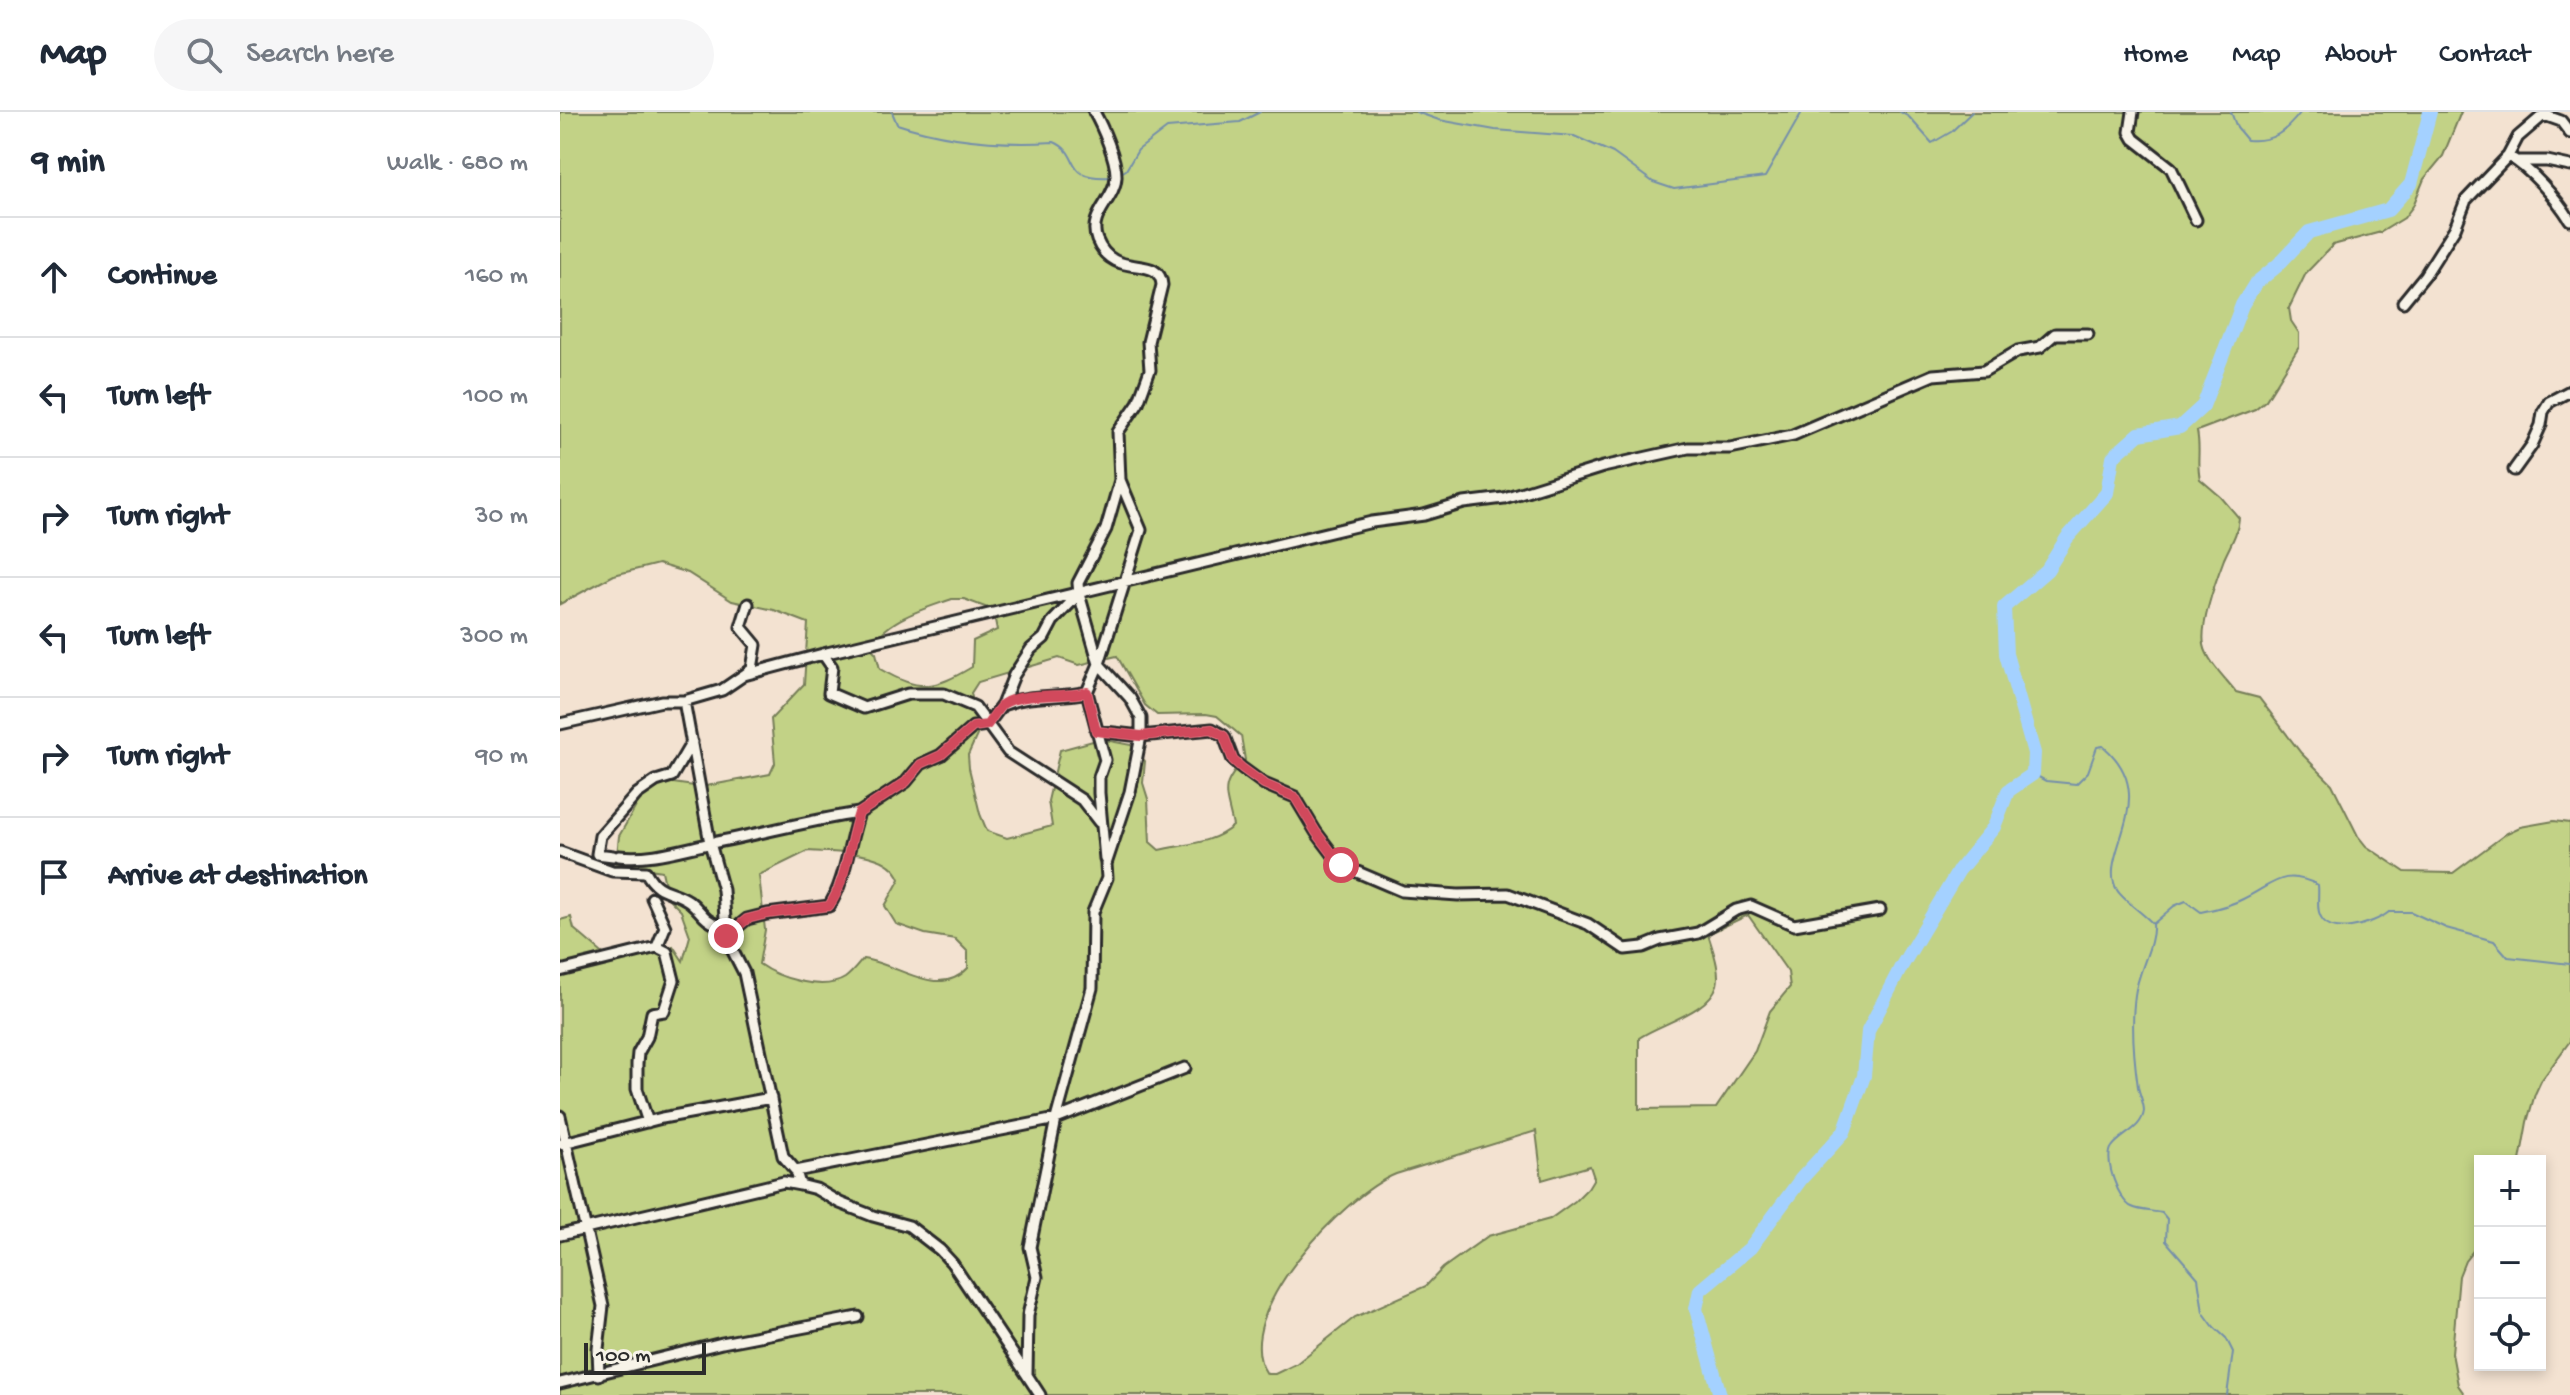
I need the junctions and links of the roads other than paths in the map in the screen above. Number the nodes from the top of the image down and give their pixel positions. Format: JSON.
{"nodes":[{"id":1,"x":1094,"y":112,"type":"edge"},
{"id":2,"x":2133,"y":112,"type":"edge"},
{"id":3,"x":2546,"y":113,"type":"edge"},
{"id":4,"x":2570,"y":133,"type":"edge"},
{"id":5,"x":2508,"y":156,"type":"junction"},
{"id":6,"x":2519,"y":161,"type":"junction"},
{"id":7,"x":2570,"y":166,"type":"edge"},
{"id":8,"x":2196,"y":220,"type":"dead end"},
{"id":9,"x":2570,"y":220,"type":"edge"},
{"id":10,"x":2403,"y":302,"type":"dead end"},
{"id":11,"x":2088,"y":334,"type":"dead end"},
{"id":12,"x":2570,"y":391,"type":"edge"},
{"id":13,"x":2514,"y":470,"type":"dead end"},
{"id":14,"x":1120,"y":480,"type":"junction"},
{"id":15,"x":1126,"y":582,"type":"junction"},
{"id":16,"x":1079,"y":594,"type":"junction"},
{"id":17,"x":748,"y":604,"type":"dead end"},
{"id":18,"x":823,"y":654,"type":"junction"},
{"id":19,"x":1099,"y":664,"type":"junction"},
{"id":20,"x":744,"y":675,"type":"junction"},
{"id":21,"x":1087,"y":692,"type":"junction"},
{"id":22,"x":684,"y":701,"type":"junction"},
{"id":23,"x":1002,"y":705,"type":"junction"},
{"id":24,"x":560,"y":724,"type":"edge"},
{"id":25,"x":987,"y":725,"type":"junction"},
{"id":26,"x":1096,"y":731,"type":"junction"},
{"id":27,"x":1141,"y":736,"type":"junction"},
{"id":28,"x":692,"y":742,"type":"junction"},
{"id":29,"x":859,"y":813,"type":"junction"},
{"id":30,"x":1101,"y":824,"type":"junction"},
{"id":31,"x":710,"y":843,"type":"junction"},
{"id":32,"x":560,"y":852,"type":"edge"},
{"id":33,"x":1106,"y":864,"type":"junction"},
{"id":34,"x":652,"y":898,"type":"dead end"},
{"id":35,"x":1880,"y":910,"type":"dead end"},
{"id":36,"x":726,"y":936,"type":"junction"},
{"id":37,"x":657,"y":947,"type":"junction"},
{"id":38,"x":560,"y":971,"type":"edge"},
{"id":39,"x":1185,"y":1068,"type":"dead end"},
{"id":40,"x":771,"y":1098,"type":"junction"},
{"id":41,"x":560,"y":1116,"type":"edge"},
{"id":42,"x":1056,"y":1119,"type":"junction"},
{"id":43,"x":648,"y":1122,"type":"junction"},
{"id":44,"x":563,"y":1143,"type":"edge"},
{"id":45,"x":796,"y":1171,"type":"junction"},
{"id":46,"x":800,"y":1185,"type":"junction"},
{"id":47,"x":586,"y":1229,"type":"junction"},
{"id":48,"x":560,"y":1235,"type":"edge"},
{"id":49,"x":858,"y":1317,"type":"dead end"},
{"id":50,"x":599,"y":1375,"type":"junction"},
{"id":51,"x":1027,"y":1375,"type":"junction"},
{"id":52,"x":560,"y":1383,"type":"edge"},
{"id":53,"x":1040,"y":1395,"type":"edge"}],
"edges":[{"from":1,"to":14,"type":"street"},
{"from":2,"to":8,"type":"street"},
{"from":3,"to":4,"type":"street"},
{"from":3,"to":5,"type":"street"},
{"from":5,"to":6,"type":"street"},
{"from":5,"to":10,"type":"street"},
{"from":6,"to":7,"type":"street"},
{"from":6,"to":9,"type":"street"},
{"from":11,"to":15,"type":"street"},
{"from":12,"to":13,"type":"street"},
{"from":14,"to":15,"type":"street"},
{"from":14,"to":16,"type":"street"},
{"from":15,"to":16,"type":"street"},
{"from":15,"to":19,"type":"street"},
{"from":16,"to":18,"type":"street"},
{"from":16,"to":19,"type":"street"},
{"from":16,"to":23,"type":"street"},
{"from":17,"to":20,"type":"street"},
{"from":18,"to":20,"type":"street"},
{"from":18,"to":25,"type":"street"},
{"from":19,"to":21,"type":"street"},
{"from":19,"to":27,"type":"street"},
{"from":20,"to":22,"type":"street"},
{"from":21,"to":23,"type":"street"},
{"from":21,"to":26,"type":"street"},
{"from":22,"to":24,"type":"street"},
{"from":22,"to":28,"type":"street"},
{"from":23,"to":25,"type":"street"},
{"from":25,"to":29,"type":"street"},
{"from":25,"to":30,"type":"street"},
{"from":26,"to":27,"type":"street"},
{"from":26,"to":30,"type":"street"},
{"from":27,"to":33,"type":"street"},
{"from":27,"to":35,"type":"street"},
{"from":28,"to":31,"type":"street"},
{"from":28,"to":31,"type":"street"},
{"from":29,"to":31,"type":"street"},
{"from":29,"to":36,"type":"street"},
{"from":30,"to":33,"type":"street"},
{"from":31,"to":36,"type":"street"},
{"from":32,"to":36,"type":"street"},
{"from":33,"to":42,"type":"street"},
{"from":34,"to":37,"type":"street"},
{"from":36,"to":40,"type":"street"},
{"from":37,"to":38,"type":"street"},
{"from":37,"to":43,"type":"street"},
{"from":39,"to":42,"type":"street"},
{"from":40,"to":43,"type":"street"},
{"from":40,"to":45,"type":"street"},
{"from":41,"to":44,"type":"street"},
{"from":42,"to":45,"type":"street"},
{"from":42,"to":51,"type":"street"},
{"from":43,"to":44,"type":"street"},
{"from":44,"to":47,"type":"street"},
{"from":45,"to":46,"type":"street"},
{"from":46,"to":47,"type":"street"},
{"from":46,"to":51,"type":"street"},
{"from":47,"to":48,"type":"street"},
{"from":47,"to":50,"type":"street"},
{"from":49,"to":50,"type":"street"},
{"from":50,"to":52,"type":"street"},
{"from":51,"to":53,"type":"street"}]}
